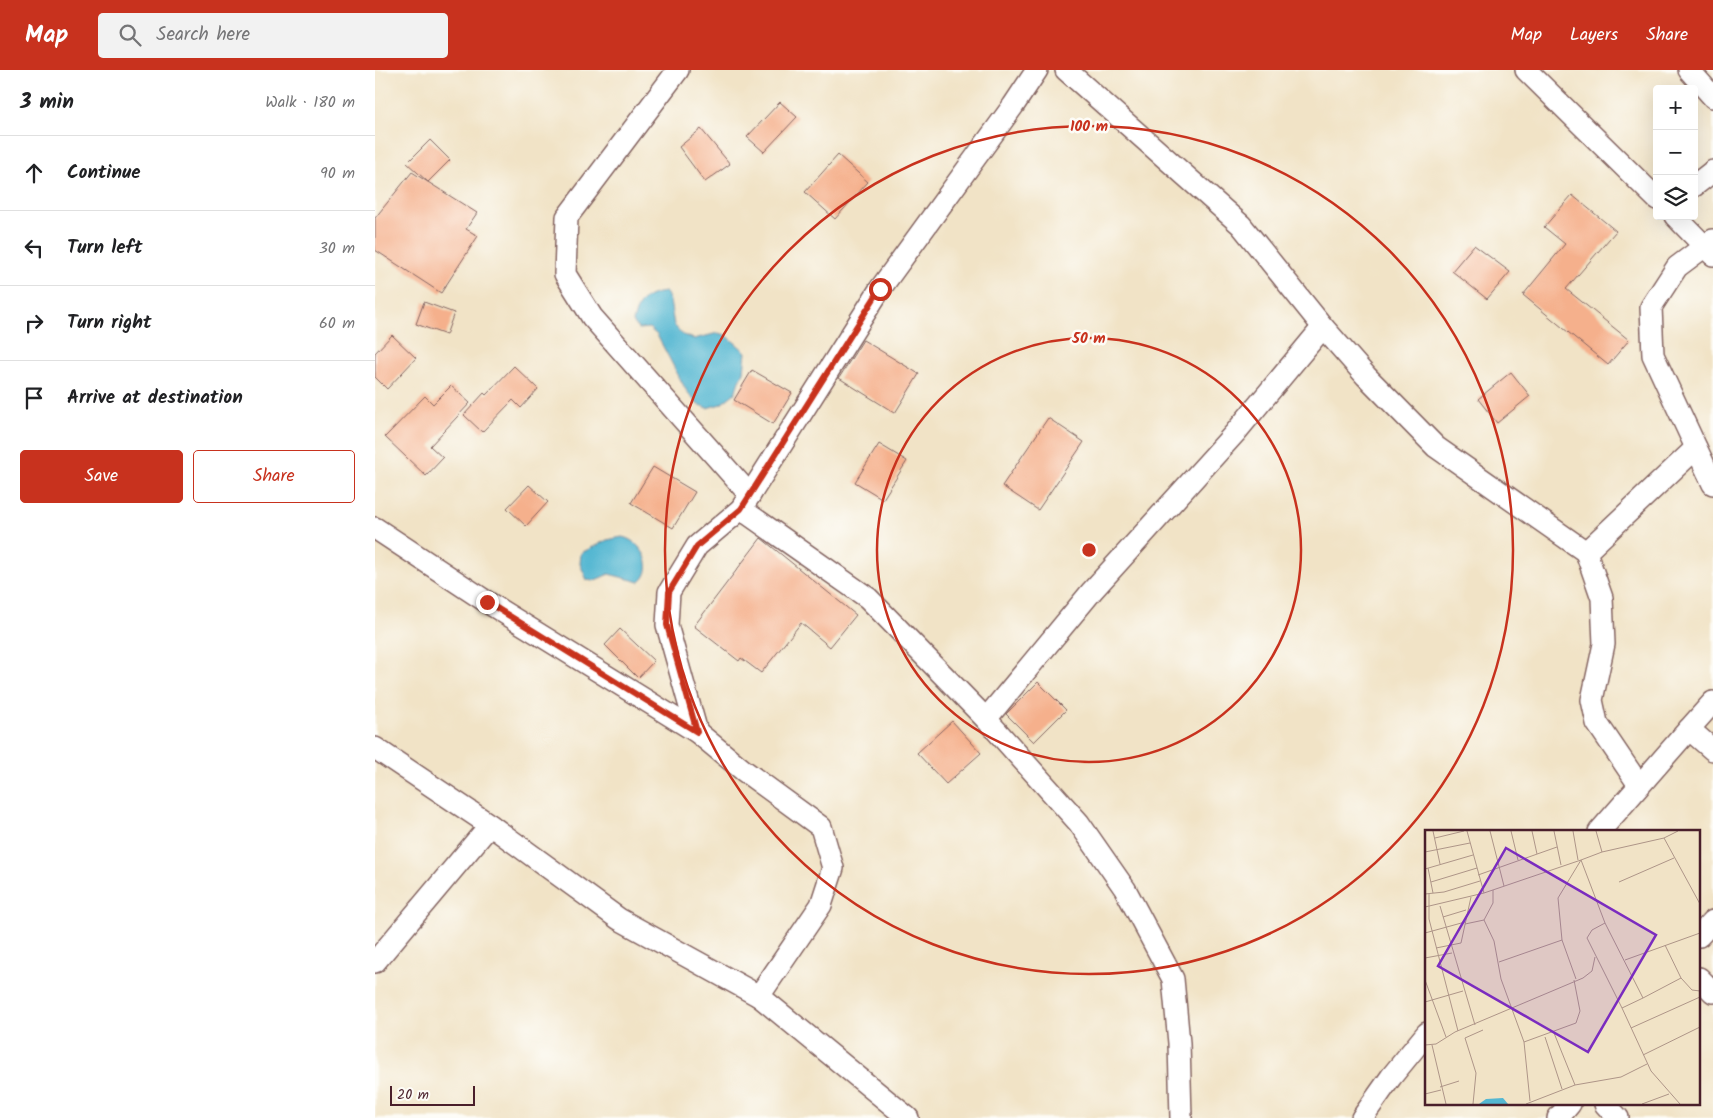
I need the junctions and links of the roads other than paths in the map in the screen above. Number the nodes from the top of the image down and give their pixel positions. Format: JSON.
{"nodes":[{"id":1,"x":678,"y":70,"type":"edge"},
{"id":2,"x":1037,"y":70,"type":"edge"},
{"id":3,"x":1066,"y":70,"type":"edge"},
{"id":4,"x":1526,"y":70,"type":"edge"},
{"id":5,"x":1689,"y":70,"type":"edge"},
{"id":6,"x":1713,"y":97,"type":"edge"},
{"id":7,"x":1713,"y":171,"type":"edge"},
{"id":8,"x":1698,"y":183,"type":"edge"},
{"id":9,"x":1653,"y":195,"type":"edge"},
{"id":10,"x":1680,"y":220,"type":"edge"},
{"id":11,"x":1710,"y":247,"type":"edge"},
{"id":12,"x":1323,"y":327,"type":"junction"},
{"id":13,"x":1704,"y":454,"type":"edge"},
{"id":14,"x":1713,"y":484,"type":"edge"},
{"id":15,"x":745,"y":502,"type":"junction"},
{"id":16,"x":375,"y":528,"type":"edge"},
{"id":17,"x":1586,"y":552,"type":"junction"},
{"id":18,"x":1713,"y":702,"type":"edge"},
{"id":19,"x":986,"y":719,"type":"junction"},
{"id":20,"x":1689,"y":729,"type":"junction"},
{"id":21,"x":697,"y":732,"type":"junction"},
{"id":22,"x":375,"y":748,"type":"edge"},
{"id":23,"x":1713,"y":750,"type":"edge"},
{"id":24,"x":1639,"y":785,"type":"junction"},
{"id":25,"x":490,"y":825,"type":"junction"},
{"id":26,"x":1601,"y":830,"type":"edge"},
{"id":27,"x":1713,"y":921,"type":"edge"},
{"id":28,"x":1701,"y":934,"type":"edge"},
{"id":29,"x":375,"y":962,"type":"edge"},
{"id":30,"x":1701,"y":980,"type":"edge"},
{"id":31,"x":1713,"y":992,"type":"edge"},
{"id":32,"x":759,"y":996,"type":"junction"},
{"id":33,"x":1425,"y":1035,"type":"edge"},
{"id":34,"x":1569,"y":1106,"type":"edge"},
{"id":35,"x":1607,"y":1106,"type":"edge"},
{"id":36,"x":908,"y":1118,"type":"edge"},
{"id":37,"x":1181,"y":1118,"type":"edge"},
{"id":38,"x":1362,"y":1118,"type":"edge"},
{"id":39,"x":1558,"y":1118,"type":"edge"},
{"id":40,"x":1618,"y":1118,"type":"edge"}],
"edges":[{"from":1,"to":15,"type":"street"},
{"from":2,"to":15,"type":"street"},
{"from":3,"to":12,"type":"street"},
{"from":4,"to":9,"type":"street"},
{"from":5,"to":6,"type":"street"},
{"from":7,"to":8,"type":"street"},
{"from":10,"to":11,"type":"street"},
{"from":11,"to":13,"type":"street"},
{"from":12,"to":17,"type":"street"},
{"from":12,"to":19,"type":"street"},
{"from":13,"to":14,"type":"street"},
{"from":13,"to":17,"type":"street"},
{"from":15,"to":19,"type":"street"},
{"from":15,"to":21,"type":"street"},
{"from":16,"to":21,"type":"street"},
{"from":17,"to":24,"type":"street"},
{"from":18,"to":20,"type":"street"},
{"from":19,"to":37,"type":"street"},
{"from":20,"to":23,"type":"street"},
{"from":20,"to":24,"type":"street"},
{"from":21,"to":32,"type":"street"},
{"from":22,"to":25,"type":"street"},
{"from":24,"to":26,"type":"street"},
{"from":25,"to":29,"type":"street"},
{"from":25,"to":32,"type":"street"},
{"from":27,"to":28,"type":"street"},
{"from":30,"to":31,"type":"street"},
{"from":32,"to":36,"type":"street"},
{"from":33,"to":38,"type":"street"},
{"from":34,"to":39,"type":"street"},
{"from":35,"to":40,"type":"street"}]}
